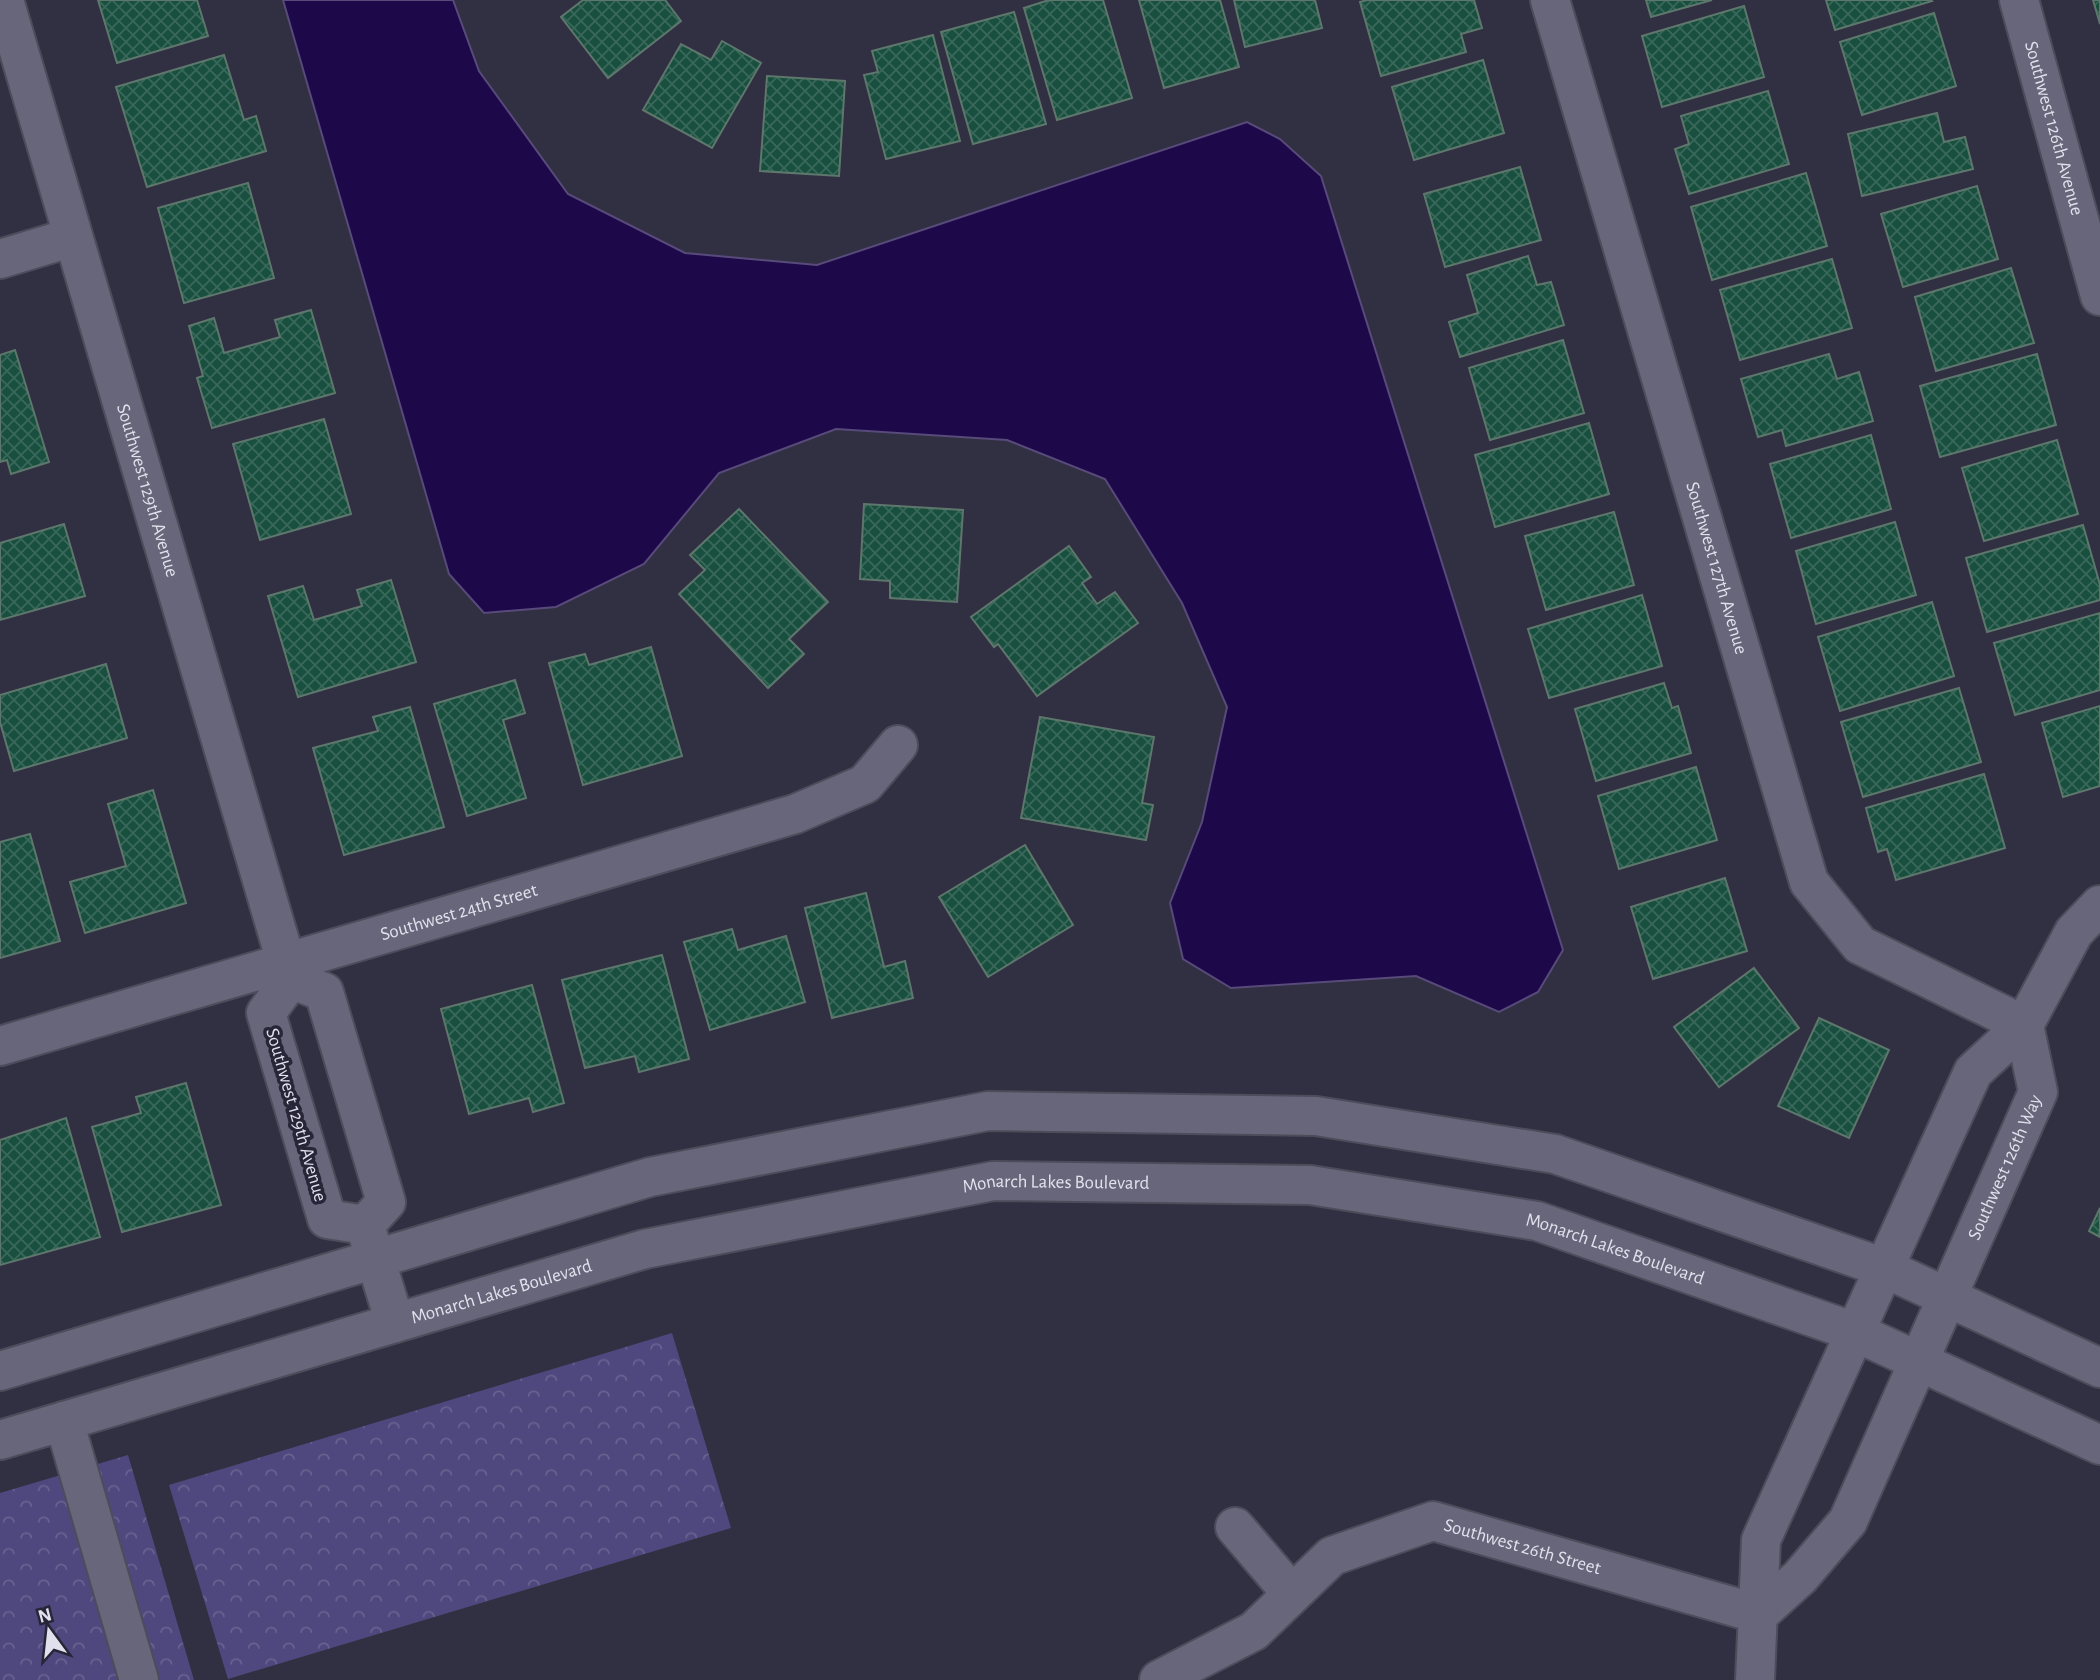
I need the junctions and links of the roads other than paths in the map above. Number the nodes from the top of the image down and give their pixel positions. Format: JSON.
{"nodes":[{"id":1,"x":4,"y":0,"type":"edge"},
{"id":2,"x":1550,"y":0,"type":"edge"},
{"id":3,"x":2019,"y":0,"type":"edge"},
{"id":4,"x":73,"y":237,"type":"junction"},
{"id":5,"x":0,"y":259,"type":"edge"},
{"id":6,"x":2100,"y":296,"type":"edge"},
{"id":7,"x":898,"y":746,"type":"dead end"},
{"id":8,"x":2100,"y":905,"type":"edge"},
{"id":9,"x":288,"y":970,"type":"junction"},
{"id":10,"x":2024,"y":1025,"type":"junction"},
{"id":11,"x":340,"y":1045,"type":"junction"},
{"id":12,"x":0,"y":1046,"type":"edge"},
{"id":13,"x":281,"y":1063,"type":"junction"},
{"id":14,"x":371,"y":1243,"type":"junction"},
{"id":15,"x":1882,"y":1267,"type":"junction"},
{"id":16,"x":1947,"y":1297,"type":"junction"},
{"id":17,"x":395,"y":1323,"type":"junction"},
{"id":18,"x":1855,"y":1332,"type":"junction"},
{"id":19,"x":1917,"y":1361,"type":"junction"},
{"id":20,"x":2100,"y":1368,"type":"edge"},
{"id":21,"x":0,"y":1371,"type":"edge"},
{"id":22,"x":64,"y":1421,"type":"junction"},
{"id":23,"x":0,"y":1440,"type":"edge"},
{"id":24,"x":2100,"y":1445,"type":"edge"},
{"id":25,"x":1235,"y":1527,"type":"dead end"},
{"id":26,"x":1292,"y":1594,"type":"junction"},
{"id":27,"x":1759,"y":1614,"type":"junction"},
{"id":28,"x":139,"y":1680,"type":"edge"},
{"id":29,"x":1158,"y":1680,"type":"edge"},
{"id":30,"x":1755,"y":1680,"type":"edge"}],
"edges":[{"from":1,"to":4,"type":"street","name":"Southwest 129th Avenue"},
{"from":2,"to":10,"type":"street","name":"Southwest 127th Avenue"},
{"from":3,"to":6,"type":"street","name":"Southwest 126th Avenue"},
{"from":4,"to":5,"type":"street"},
{"from":4,"to":9,"type":"street","name":"Southwest 129th Avenue"},
{"from":7,"to":9,"type":"street","name":"Southwest 24th Street"},
{"from":8,"to":10,"type":"street"},
{"from":9,"to":11,"type":"street"},
{"from":9,"to":12,"type":"street","name":"Southwest 24th Street"},
{"from":9,"to":13,"type":"street","name":"Southwest 129th Avenue"},
{"from":10,"to":15,"type":"street"},
{"from":10,"to":16,"type":"street","name":"Southwest 126th Way"},
{"from":11,"to":13,"type":"street"},
{"from":11,"to":14,"type":"street"},
{"from":13,"to":14,"type":"street","name":"Southwest 129th Avenue"},
{"from":14,"to":15,"type":"street"},
{"from":14,"to":17,"type":"street"},
{"from":14,"to":21,"type":"street"},
{"from":15,"to":16,"type":"street"},
{"from":15,"to":18,"type":"street"},
{"from":16,"to":19,"type":"street","name":"Southwest 126th Way"},
{"from":16,"to":20,"type":"street"},
{"from":17,"to":18,"type":"street","name":"Monarch Lakes Boulevard"},
{"from":17,"to":22,"type":"street","name":"Monarch Lakes Boulevard"},
{"from":18,"to":19,"type":"street","name":"Monarch Lakes Boulevard"},
{"from":18,"to":27,"type":"street"},
{"from":19,"to":24,"type":"street","name":"Monarch Lakes Boulevard"},
{"from":19,"to":27,"type":"street","name":"Southwest 126th Way"},
{"from":22,"to":23,"type":"street","name":"Monarch Lakes Boulevard"},
{"from":22,"to":28,"type":"street"},
{"from":25,"to":26,"type":"street"},
{"from":26,"to":27,"type":"street","name":"Southwest 26th Street"},
{"from":26,"to":29,"type":"street","name":"Southwest 26th Street"},
{"from":27,"to":30,"type":"street"}]}
